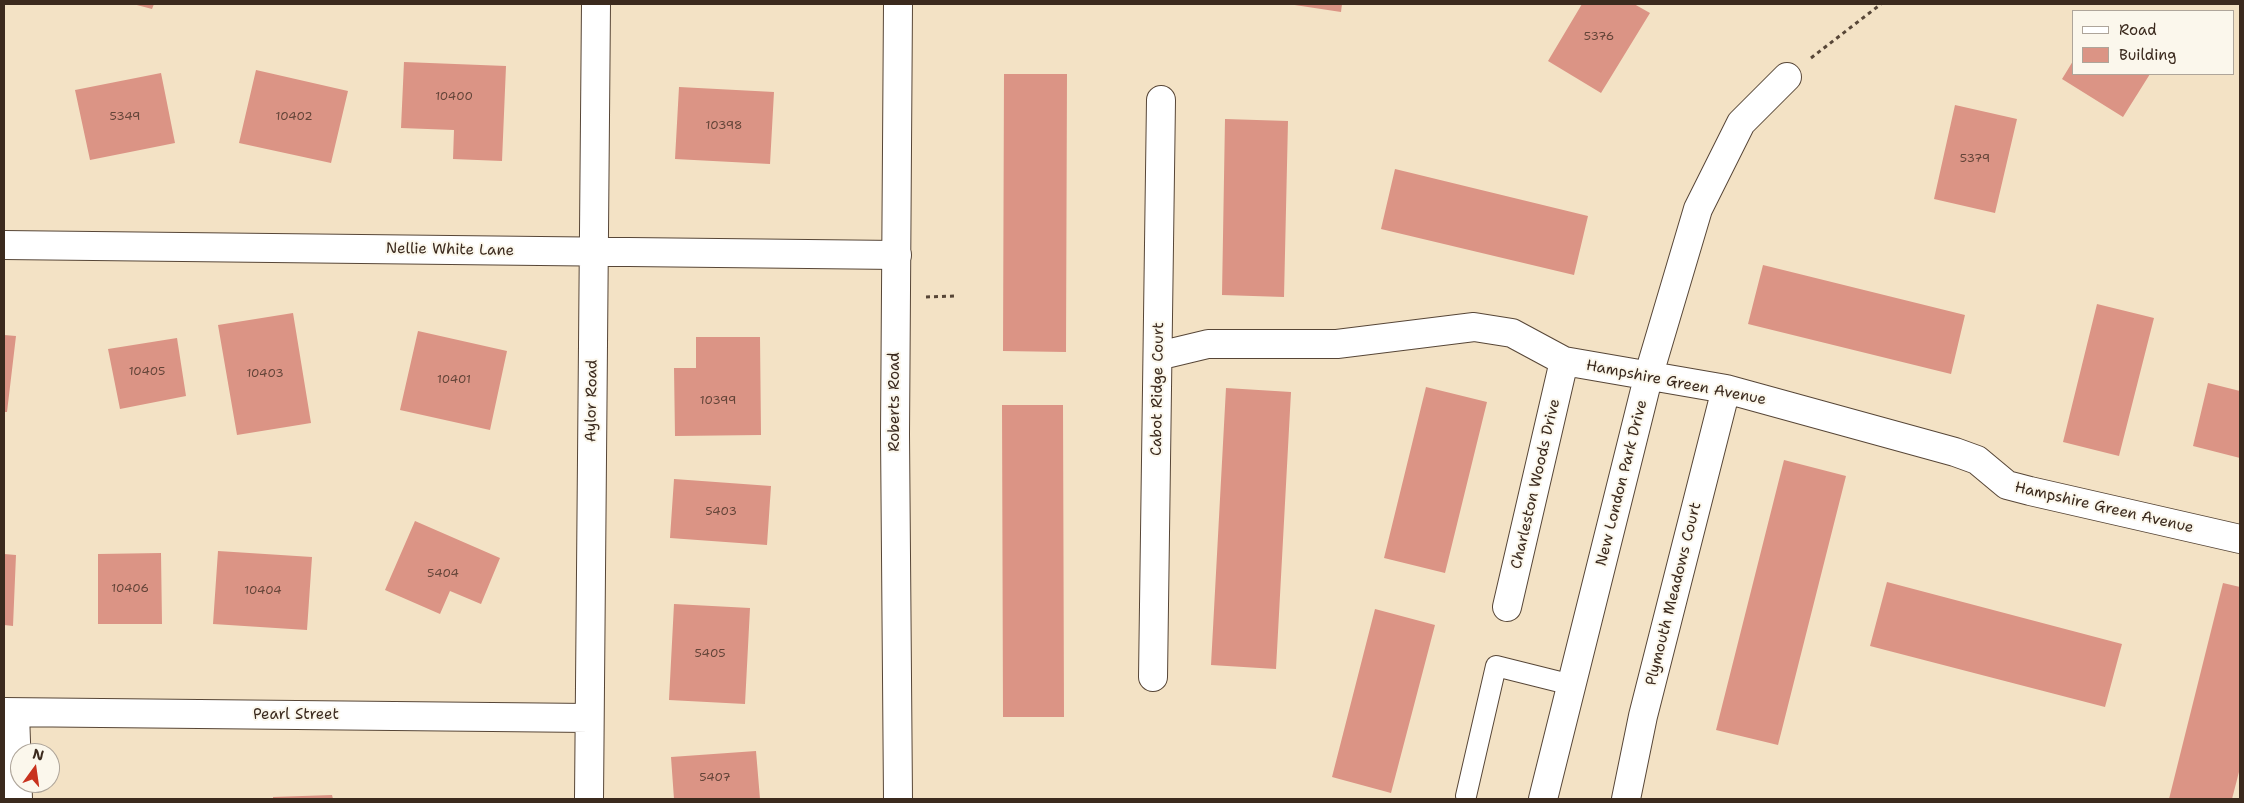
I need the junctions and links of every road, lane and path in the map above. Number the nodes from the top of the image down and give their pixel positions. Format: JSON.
{"nodes":[{"id":1,"x":596,"y":4,"type":"edge"},
{"id":2,"x":898,"y":4,"type":"edge"},
{"id":3,"x":1880,"y":4,"type":"edge"},
{"id":4,"x":1787,"y":77,"type":"joint"},
{"id":5,"x":1161,"y":100,"type":"dead end"},
{"id":6,"x":4,"y":245,"type":"edge"},
{"id":7,"x":594,"y":251,"type":"junction"},
{"id":8,"x":897,"y":255,"type":"junction"},
{"id":9,"x":954,"y":296,"type":"dead end"},
{"id":10,"x":921,"y":297,"type":"dead end"},
{"id":11,"x":1158,"y":356,"type":"junction"},
{"id":12,"x":1564,"y":361,"type":"junction"},
{"id":13,"x":1649,"y":374,"type":"junction"},
{"id":14,"x":1726,"y":390,"type":"junction"},
{"id":15,"x":2240,"y":539,"type":"edge"},
{"id":16,"x":1507,"y":607,"type":"dead end"},
{"id":17,"x":1152,"y":677,"type":"dead end"},
{"id":18,"x":1572,"y":685,"type":"junction"},
{"id":19,"x":10,"y":712,"type":"edge"},
{"id":20,"x":589,"y":718,"type":"junction"},
{"id":21,"x":1466,"y":796,"type":"dead end"},
{"id":22,"x":18,"y":799,"type":"edge"},
{"id":23,"x":589,"y":799,"type":"edge"},
{"id":24,"x":898,"y":799,"type":"edge"},
{"id":25,"x":1544,"y":799,"type":"edge"},
{"id":26,"x":1626,"y":799,"type":"edge"}],
"edges":[{"from":1,"to":7,"type":"street","name":"Aylor Road"},
{"from":2,"to":8,"type":"street","name":"Roberts Road"},
{"from":3,"to":4,"type":"path"},
{"from":4,"to":13,"type":"street","name":"New London Park Drive"},
{"from":5,"to":11,"type":"street","name":"Cabot Ridge Court"},
{"from":6,"to":7,"type":"street","name":"Nellie White Lane"},
{"from":7,"to":8,"type":"street","name":"Nellie White Lane"},
{"from":7,"to":20,"type":"street","name":"Aylor Road"},
{"from":8,"to":24,"type":"street","name":"Roberts Road"},
{"from":9,"to":10,"type":"path"},
{"from":11,"to":12,"type":"street","name":"Hampshire Green Avenue"},
{"from":11,"to":17,"type":"street","name":"Cabot Ridge Court"},
{"from":12,"to":13,"type":"street","name":"Hampshire Green Avenue"},
{"from":12,"to":16,"type":"street","name":"Charleston Woods Drive"},
{"from":13,"to":14,"type":"street","name":"Hampshire Green Avenue"},
{"from":13,"to":18,"type":"street","name":"New London Park Drive"},
{"from":14,"to":15,"type":"street","name":"Hampshire Green Avenue"},
{"from":14,"to":26,"type":"street","name":"Plymouth Meadows Court"},
{"from":18,"to":21,"type":"lane"},
{"from":18,"to":25,"type":"street","name":"New London Park Drive"},
{"from":19,"to":20,"type":"street","name":"Pearl Street"},
{"from":19,"to":22,"type":"street"},
{"from":20,"to":23,"type":"street","name":"Aylor Road"}]}
